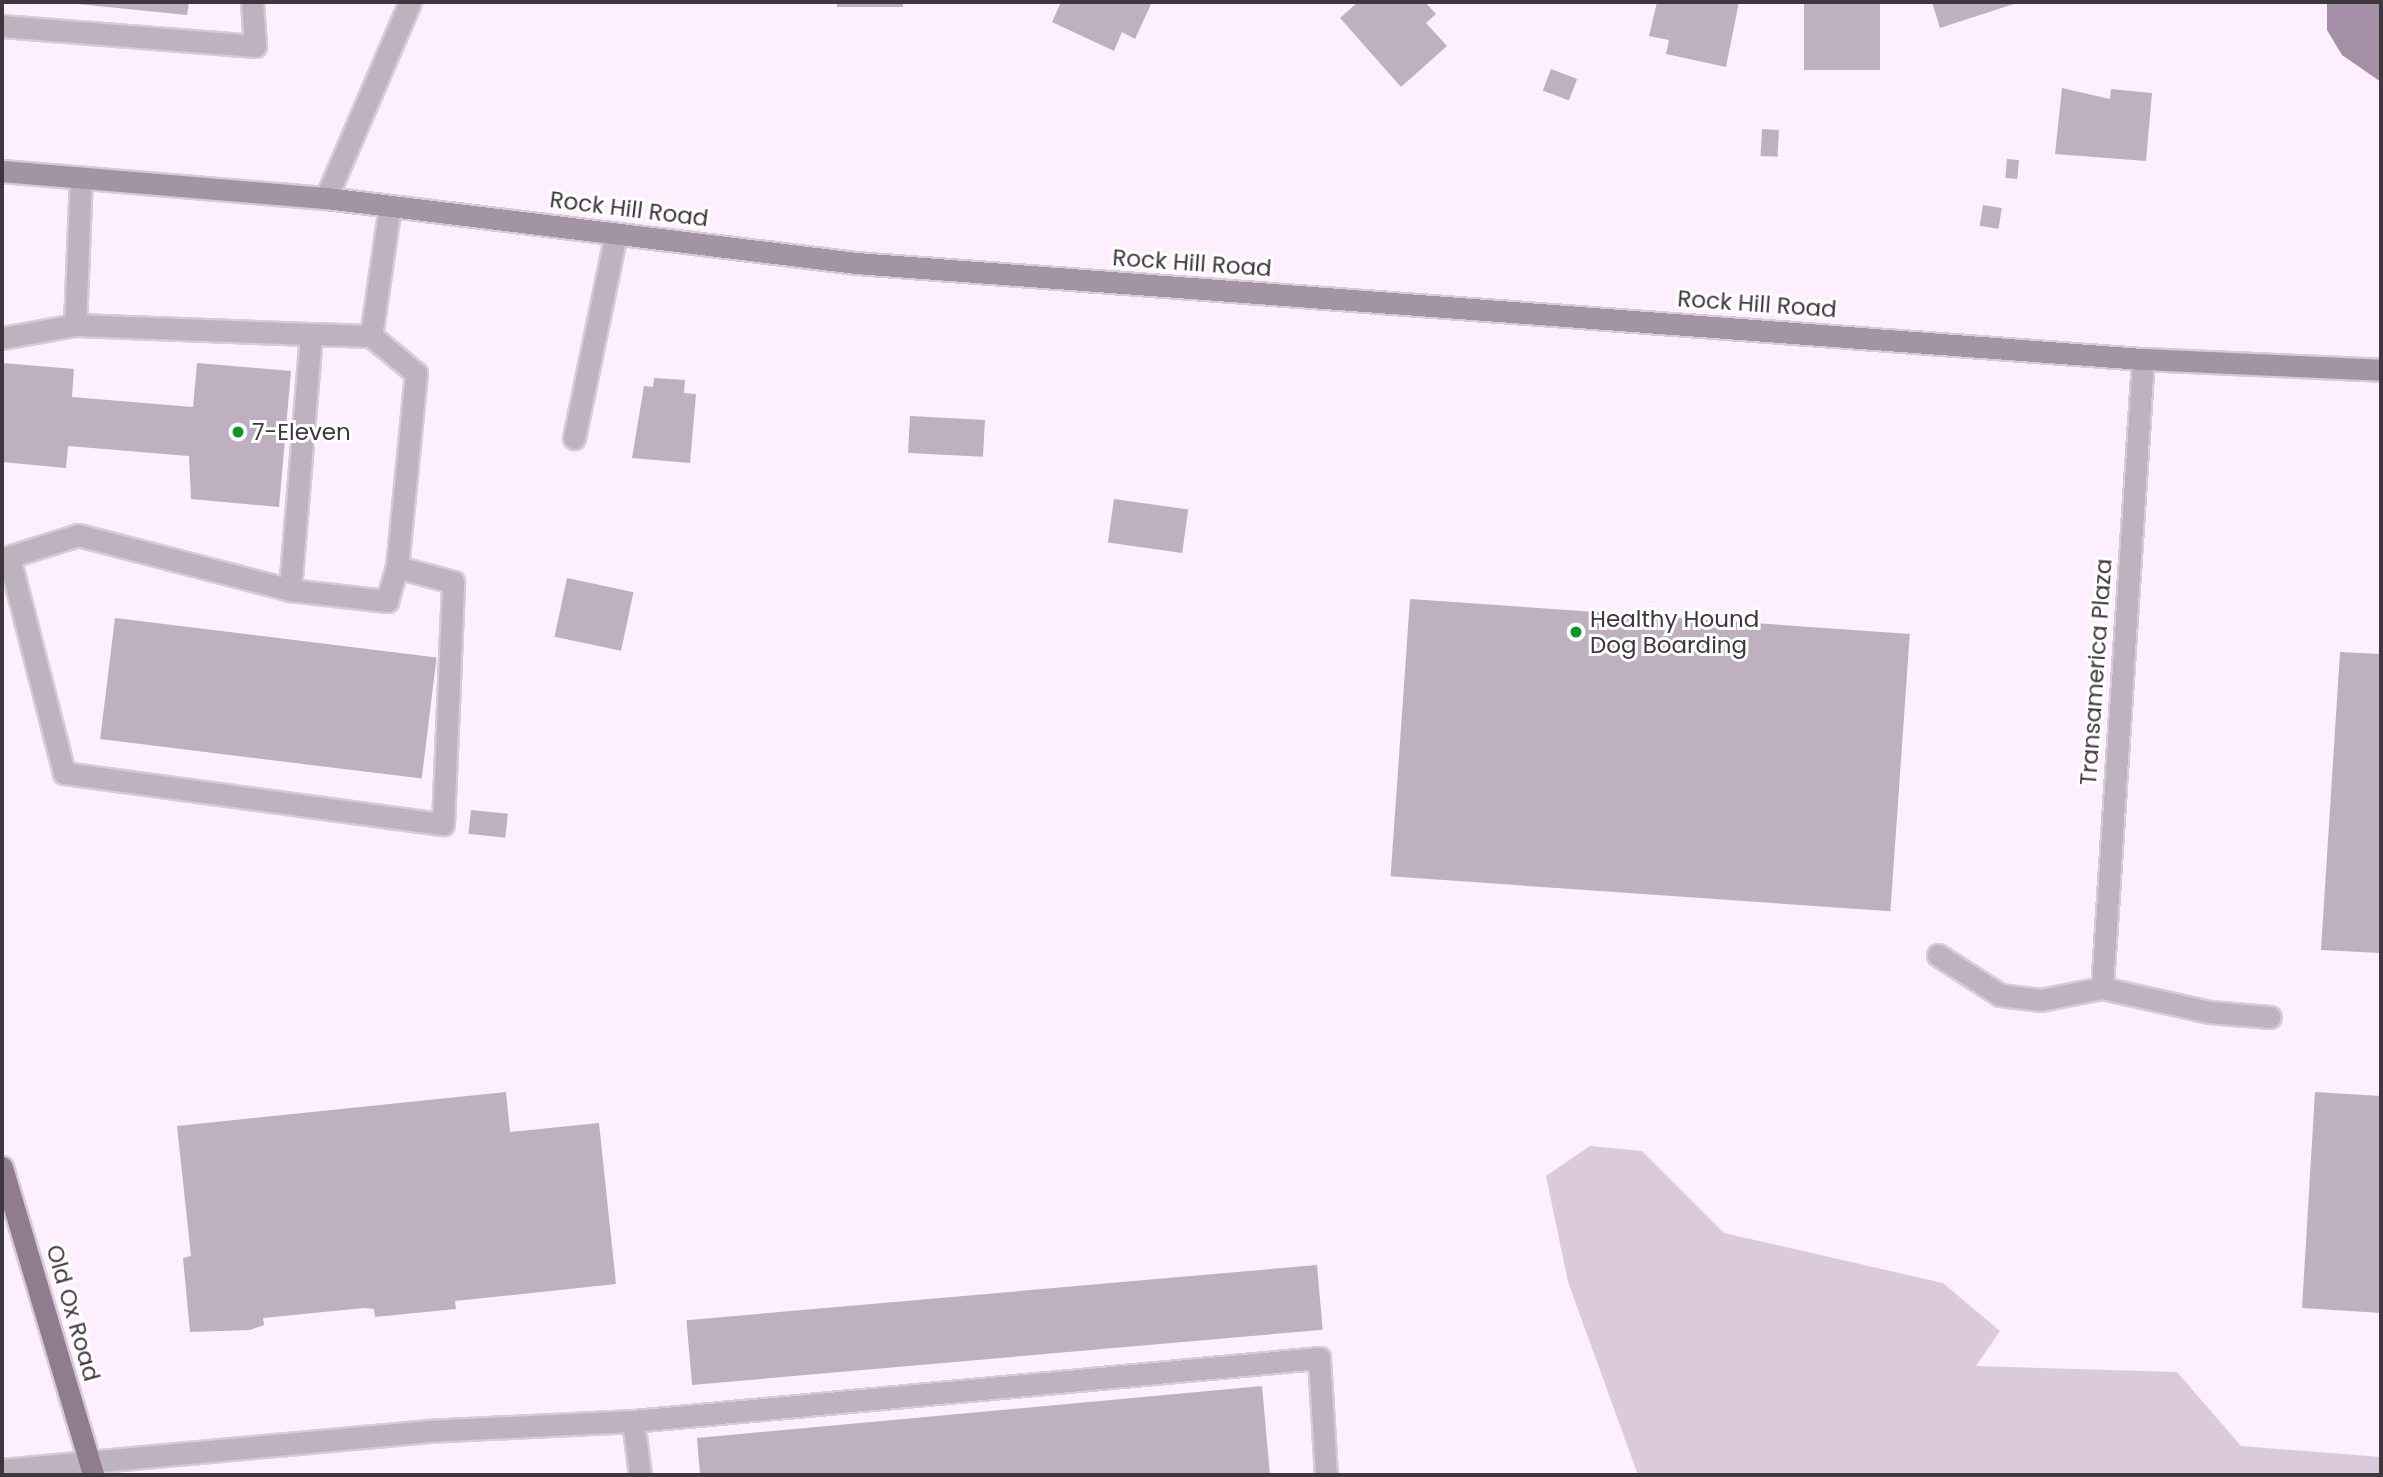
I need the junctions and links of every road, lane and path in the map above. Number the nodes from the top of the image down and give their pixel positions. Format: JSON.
{"nodes":[{"id":1,"x":252,"y":2,"type":"edge"},
{"id":2,"x":410,"y":2,"type":"edge"},
{"id":3,"x":2,"y":26,"type":"edge"},
{"id":4,"x":2,"y":171,"type":"edge"},
{"id":5,"x":81,"y":177,"type":"junction"},
{"id":6,"x":326,"y":198,"type":"junction"},
{"id":7,"x":390,"y":206,"type":"junction"},
{"id":8,"x":616,"y":234,"type":"junction"},
{"id":9,"x":75,"y":325,"type":"junction"},
{"id":10,"x":312,"y":334,"type":"junction"},
{"id":11,"x":371,"y":336,"type":"junction"},
{"id":12,"x":2,"y":338,"type":"edge"},
{"id":13,"x":2143,"y":359,"type":"junction"},
{"id":14,"x":2381,"y":370,"type":"edge"},
{"id":15,"x":574,"y":438,"type":"dead end"},
{"id":16,"x":5,"y":558,"type":"edge"},
{"id":17,"x":397,"y":567,"type":"junction"},
{"id":18,"x":290,"y":590,"type":"junction"},
{"id":19,"x":1938,"y":955,"type":"dead end"},
{"id":20,"x":2102,"y":988,"type":"junction"},
{"id":21,"x":2270,"y":1017,"type":"dead end"},
{"id":22,"x":2,"y":1167,"type":"edge"},
{"id":23,"x":633,"y":1421,"type":"junction"},
{"id":24,"x":91,"y":1469,"type":"edge"},
{"id":25,"x":2,"y":1470,"type":"edge"},
{"id":26,"x":640,"y":1475,"type":"edge"},
{"id":27,"x":1326,"y":1475,"type":"edge"}],
"edges":[{"from":1,"to":3,"type":"street"},
{"from":2,"to":6,"type":"street"},
{"from":4,"to":5,"type":"street","name":"Rock Hill Road"},
{"from":5,"to":6,"type":"street","name":"Rock Hill Road"},
{"from":5,"to":9,"type":"street"},
{"from":6,"to":7,"type":"street","name":"Rock Hill Road"},
{"from":7,"to":8,"type":"street","name":"Rock Hill Road"},
{"from":7,"to":11,"type":"street"},
{"from":8,"to":13,"type":"street","name":"Rock Hill Road"},
{"from":8,"to":15,"type":"street"},
{"from":9,"to":10,"type":"street"},
{"from":9,"to":12,"type":"street"},
{"from":10,"to":11,"type":"street"},
{"from":10,"to":18,"type":"street"},
{"from":11,"to":17,"type":"street"},
{"from":13,"to":14,"type":"street","name":"Rock Hill Road"},
{"from":13,"to":20,"type":"street","name":"Transamerica Plaza"},
{"from":16,"to":17,"type":"street"},
{"from":16,"to":18,"type":"street"},
{"from":17,"to":18,"type":"street"},
{"from":19,"to":20,"type":"street"},
{"from":20,"to":21,"type":"street"},
{"from":22,"to":24,"type":"main road","name":"Old Ox Road"},
{"from":23,"to":24,"type":"street"},
{"from":23,"to":26,"type":"street"},
{"from":23,"to":27,"type":"street"},
{"from":24,"to":25,"type":"street"}]}
